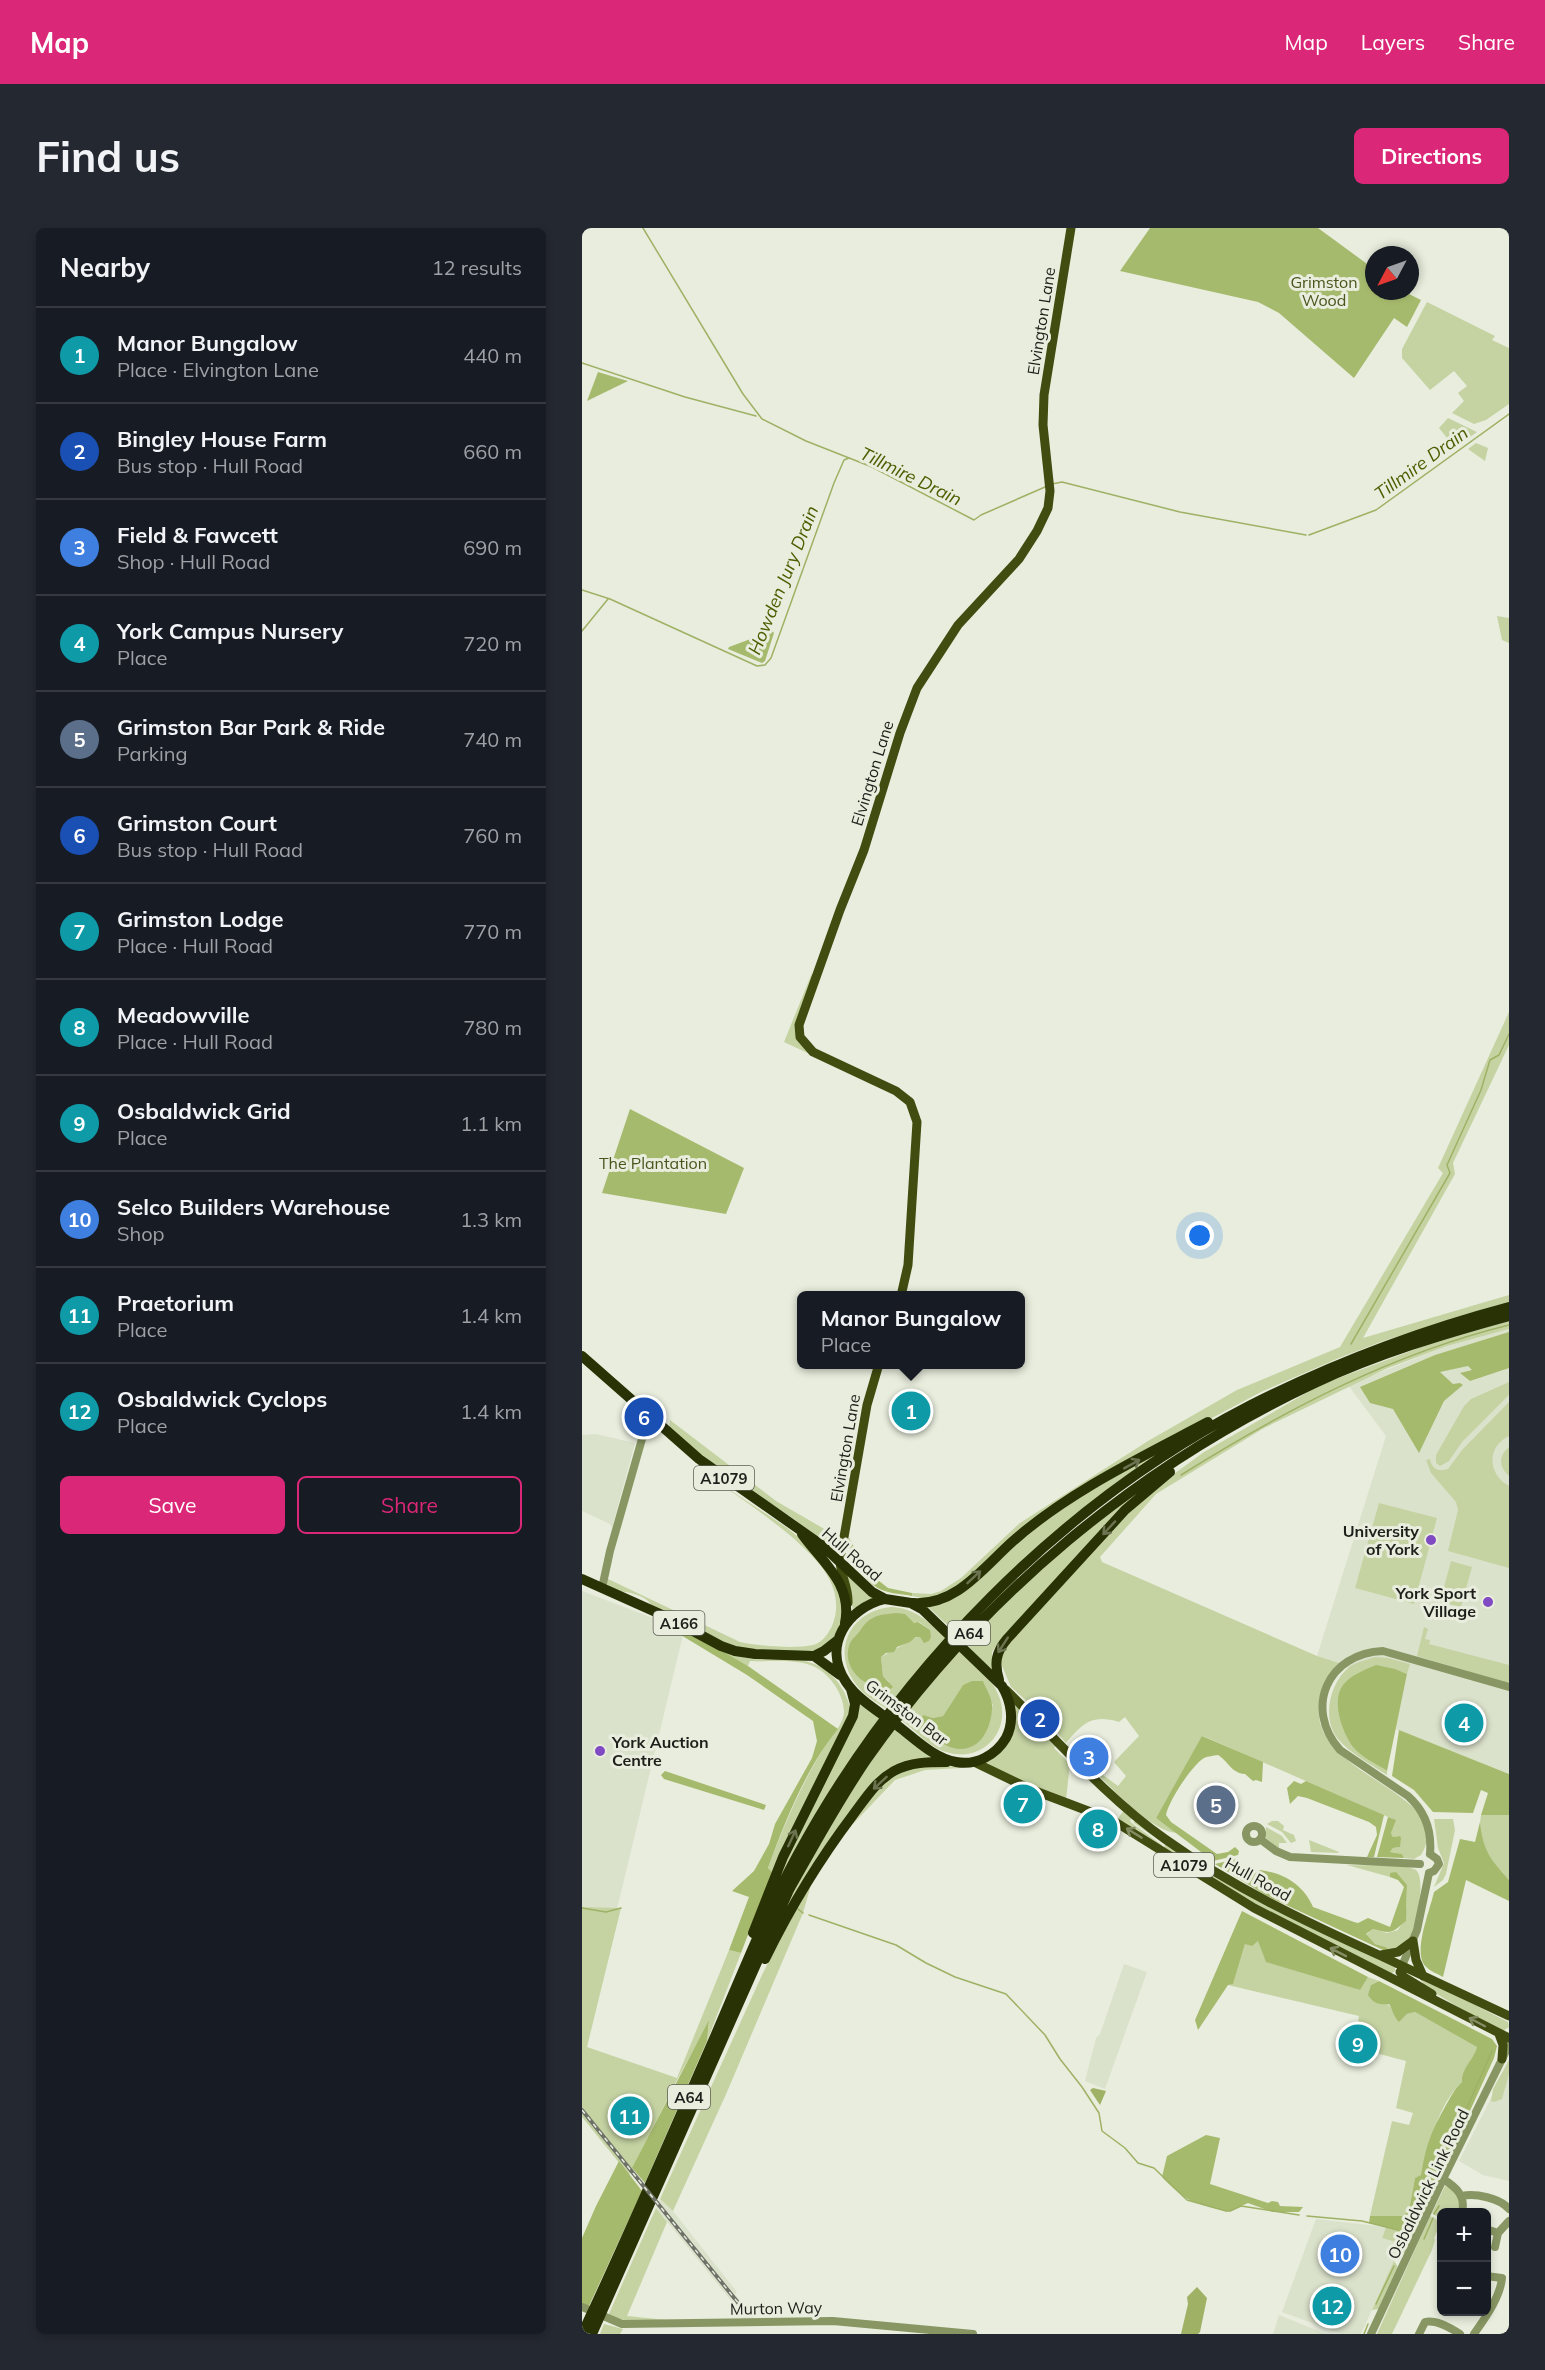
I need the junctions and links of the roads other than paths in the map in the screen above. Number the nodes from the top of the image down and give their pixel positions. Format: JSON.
{"nodes":[{"id":1,"x":1071,"y":228,"type":"edge"},
{"id":2,"x":903,"y":1291,"type":"edge"},
{"id":3,"x":1509,"y":1307,"type":"edge"},
{"id":4,"x":1509,"y":1316,"type":"edge"},
{"id":5,"x":582,"y":1356,"type":"edge"},
{"id":6,"x":878,"y":1369,"type":"edge"},
{"id":7,"x":1250,"y":1406,"type":"junction"},
{"id":8,"x":654,"y":1419,"type":"junction"},
{"id":9,"x":1198,"y":1446,"type":"junction"},
{"id":10,"x":800,"y":1531,"type":"junction"},
{"id":11,"x":840,"y":1560,"type":"junction"},
{"id":12,"x":606,"y":1566,"type":"junction"},
{"id":13,"x":586,"y":1581,"type":"edge"},
{"id":14,"x":602,"y":1588,"type":"junction"},
{"id":15,"x":885,"y":1599,"type":"junction"},
{"id":16,"x":911,"y":1603,"type":"junction"},
{"id":17,"x":847,"y":1608,"type":"junction"},
{"id":18,"x":844,"y":1626,"type":"junction"},
{"id":19,"x":839,"y":1640,"type":"junction"},
{"id":20,"x":814,"y":1656,"type":"junction"},
{"id":21,"x":847,"y":1683,"type":"junction"},
{"id":22,"x":1002,"y":1686,"type":"junction"},
{"id":23,"x":1509,"y":1687,"type":"edge"},
{"id":24,"x":956,"y":1762,"type":"junction"},
{"id":25,"x":974,"y":1762,"type":"junction"},
{"id":26,"x":1260,"y":1839,"type":"dead end"},
{"id":27,"x":1430,"y":1854,"type":"junction"},
{"id":28,"x":1420,"y":1864,"type":"junction"},
{"id":29,"x":1429,"y":1873,"type":"junction"},
{"id":30,"x":1413,"y":1941,"type":"junction"},
{"id":31,"x":1379,"y":1955,"type":"junction"},
{"id":32,"x":744,"y":1968,"type":"junction"},
{"id":33,"x":1401,"y":1969,"type":"junction"},
{"id":34,"x":1423,"y":1976,"type":"junction"},
{"id":35,"x":1390,"y":1978,"type":"junction"},
{"id":36,"x":1454,"y":1991,"type":"junction"},
{"id":37,"x":1454,"y":2010,"type":"junction"},
{"id":38,"x":1509,"y":2016,"type":"edge"},
{"id":39,"x":1509,"y":2022,"type":"edge"},
{"id":40,"x":729,"y":2025,"type":"junction"},
{"id":41,"x":1504,"y":2032,"type":"edge"},
{"id":42,"x":1509,"y":2038,"type":"edge"},
{"id":43,"x":1509,"y":2045,"type":"edge"},
{"id":44,"x":1505,"y":2057,"type":"edge"},
{"id":45,"x":658,"y":2179,"type":"junction"},
{"id":46,"x":1443,"y":2179,"type":"junction"},
{"id":47,"x":1462,"y":2196,"type":"junction"},
{"id":48,"x":1462,"y":2208,"type":"edge"},
{"id":49,"x":1509,"y":2209,"type":"edge"},
{"id":50,"x":1509,"y":2221,"type":"edge"},
{"id":51,"x":1491,"y":2231,"type":"edge"},
{"id":52,"x":1498,"y":2233,"type":"junction"},
{"id":53,"x":1495,"y":2247,"type":"dead end"},
{"id":54,"x":1505,"y":2278,"type":"edge"},
{"id":55,"x":582,"y":2307,"type":"edge"},
{"id":56,"x":1424,"y":2311,"type":"dead end"},
{"id":57,"x":1426,"y":2322,"type":"junction"},
{"id":58,"x":588,"y":2331,"type":"edge"},
{"id":59,"x":1478,"y":2333,"type":"edge"},
{"id":60,"x":973,"y":2334,"type":"edge"},
{"id":61,"x":1371,"y":2334,"type":"edge"},
{"id":62,"x":1419,"y":2334,"type":"edge"},
{"id":63,"x":1460,"y":2334,"type":"edge"}],
"edges":[{"from":1,"to":2,"type":"main road","name":"Elvington Lane"},
{"from":3,"to":7,"type":"highway","number":"A64"},
{"from":4,"to":9,"type":"highway","number":"A64"},
{"from":5,"to":8,"type":"highway","name":"Hull Road","number":"A1079"},
{"from":6,"to":11,"type":"main road","name":"Elvington Lane"},
{"from":16,"to":7,"type":"highway","one_way":true},
{"from":7,"to":32,"type":"highway","number":"A64"},
{"from":8,"to":10,"type":"highway","name":"Hull Road","number":"A1079"},
{"from":8,"to":12,"type":"street"},
{"from":9,"to":22,"type":"highway","one_way":true},
{"from":9,"to":40,"type":"highway","number":"A64"},
{"from":10,"to":11,"type":"highway","name":"Hull Road","number":"A1079"},
{"from":10,"to":17,"type":"highway","name":"Hull Road","number":"A1079"},
{"from":11,"to":15,"type":"highway","name":"Hull Road","number":"A1079"},
{"from":11,"to":17,"type":"main road","name":"Elvington Lane"},
{"from":12,"to":13,"type":"street"},
{"from":12,"to":14,"type":"street"},
{"from":13,"to":14,"type":"highway","number":"A166"},
{"from":14,"to":20,"type":"highway","number":"A166"},
{"from":15,"to":16,"type":"highway"},
{"from":15,"to":18,"type":"highway","name":"Grimston Bar"},
{"from":16,"to":22,"type":"highway"},
{"from":17,"to":18,"type":"highway","name":"Hull Road","number":"A1079"},
{"from":18,"to":19,"type":"highway","name":"Grimston Bar"},
{"from":19,"to":20,"type":"highway"},
{"from":19,"to":21,"type":"highway","name":"Grimston Bar"},
{"from":20,"to":21,"type":"highway"},
{"from":21,"to":24,"type":"highway","name":"Grimston Bar"},
{"from":32,"to":21,"type":"highway","one_way":true},
{"from":22,"to":25,"type":"highway"},
{"from":22,"to":31,"type":"main road","name":"Hull Road","number":"A1079"},
{"from":23,"to":27,"type":"street"},
{"from":24,"to":25,"type":"highway","name":"Grimston Bar"},
{"from":24,"to":40,"type":"highway","one_way":true},
{"from":35,"to":25,"type":"main road","name":"Hull Road","number":"A1079","one_way":true},
{"from":26,"to":28,"type":"street"},
{"from":27,"to":28,"type":"street"},
{"from":27,"to":29,"type":"street"},
{"from":28,"to":29,"type":"street"},
{"from":29,"to":30,"type":"street"},
{"from":30,"to":31,"type":"main road"},
{"from":30,"to":33,"type":"street"},
{"from":30,"to":34,"type":"main road"},
{"from":31,"to":33,"type":"main road","name":"Hull Road","number":"A1079"},
{"from":32,"to":45,"type":"highway","number":"A64"},
{"from":33,"to":34,"type":"main road","name":"Hull Road","number":"A1079"},
{"from":33,"to":35,"type":"main road"},
{"from":33,"to":37,"type":"main road"},
{"from":34,"to":36,"type":"main road","name":"Hull Road","number":"A1079"},
{"from":35,"to":37,"type":"main road","name":"Hull Road","number":"A1079"},
{"from":36,"to":38,"type":"main road","name":"Hull Road","number":"A1079"},
{"from":36,"to":39,"type":"main road"},
{"from":41,"to":37,"type":"main road","name":"Hull Road","number":"A1079","one_way":true},
{"from":40,"to":45,"type":"highway","number":"A64"},
{"from":41,"to":42,"type":"main road","name":"Hull Road","number":"A1079"},
{"from":41,"to":44,"type":"main road"},
{"from":43,"to":44,"type":"street","name":"Osbaldwick Link Road"},
{"from":44,"to":46,"type":"street","name":"Osbaldwick Link Road"},
{"from":45,"to":58,"type":"highway","number":"A64"},
{"from":46,"to":47,"type":"street"},
{"from":46,"to":61,"type":"street","name":"Osbaldwick Link Road"},
{"from":47,"to":48,"type":"street"},
{"from":47,"to":49,"type":"street"},
{"from":50,"to":52,"type":"street"},
{"from":51,"to":52,"type":"street"},
{"from":52,"to":53,"type":"street"},
{"from":54,"to":59,"type":"street"},
{"from":55,"to":60,"type":"street","name":"Murton Way"},
{"from":56,"to":57,"type":"street"},
{"from":57,"to":62,"type":"street"},
{"from":57,"to":63,"type":"street"}]}
